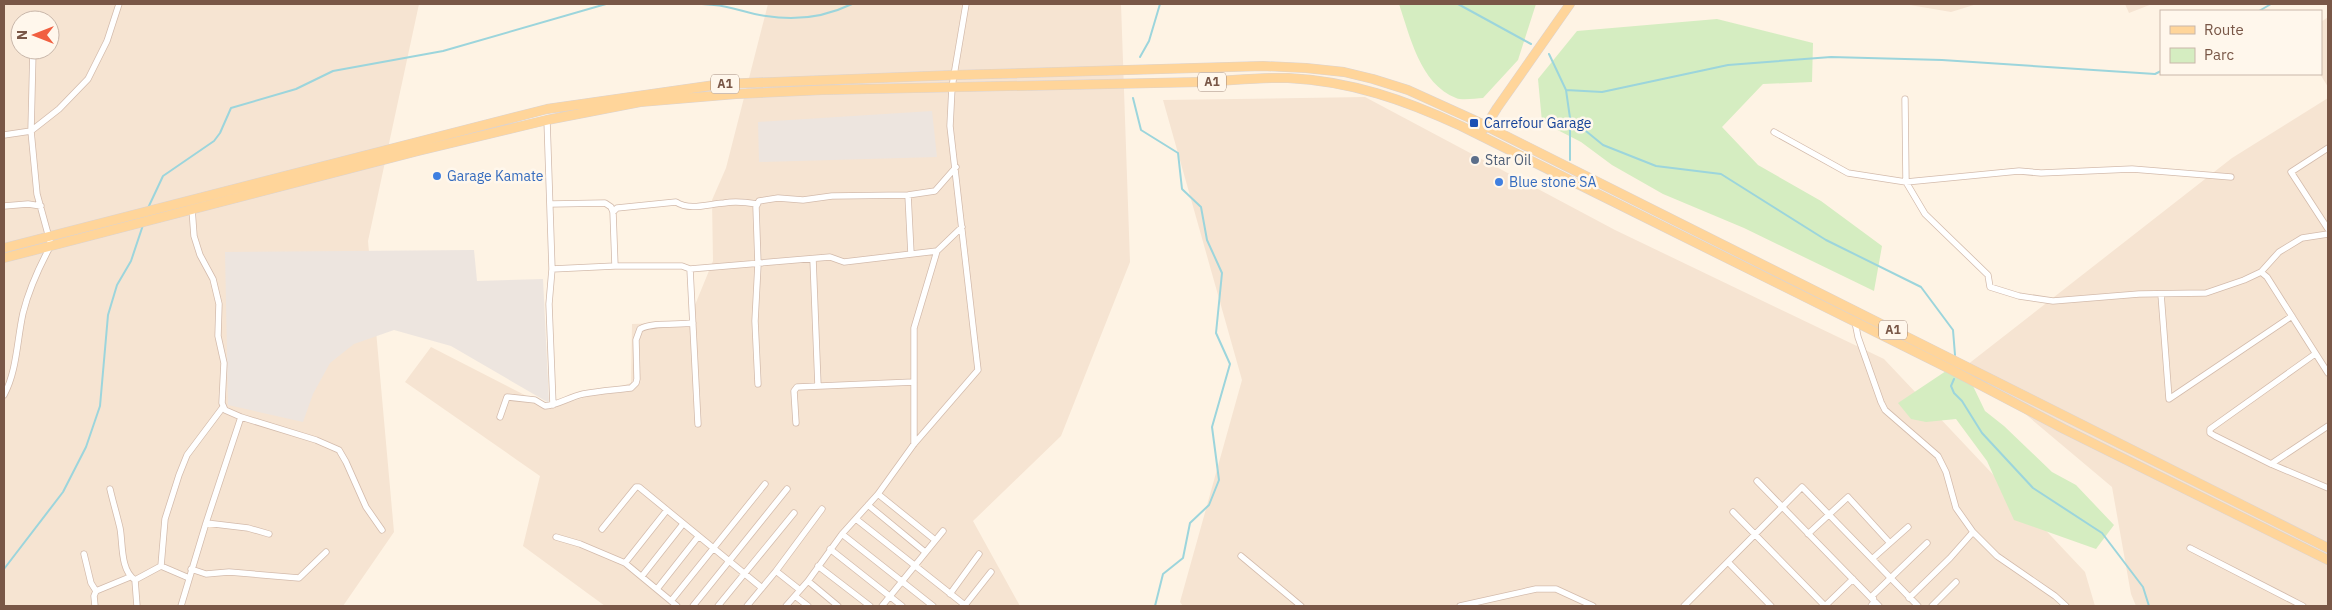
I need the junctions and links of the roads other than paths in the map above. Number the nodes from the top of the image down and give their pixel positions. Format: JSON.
{"nodes":[{"id":1,"x":119,"y":4,"type":"edge"},
{"id":2,"x":966,"y":4,"type":"edge"},
{"id":3,"x":1570,"y":4,"type":"edge"},
{"id":4,"x":33,"y":60,"type":"edge"},
{"id":5,"x":955,"y":75,"type":"junction"},
{"id":6,"x":952,"y":87,"type":"junction"},
{"id":7,"x":1905,"y":100,"type":"dead end"},
{"id":8,"x":546,"y":120,"type":"junction"},
{"id":9,"x":1486,"y":126,"type":"junction"},
{"id":10,"x":31,"y":132,"type":"junction"},
{"id":11,"x":1774,"y":132,"type":"dead end"},
{"id":12,"x":4,"y":135,"type":"edge"},
{"id":13,"x":1481,"y":136,"type":"junction"},
{"id":14,"x":2328,"y":148,"type":"edge"},
{"id":15,"x":956,"y":167,"type":"junction"},
{"id":16,"x":2231,"y":177,"type":"dead end"},
{"id":17,"x":1906,"y":182,"type":"junction"},
{"id":18,"x":908,"y":195,"type":"junction"},
{"id":19,"x":551,"y":204,"type":"junction"},
{"id":20,"x":756,"y":204,"type":"junction"},
{"id":21,"x":4,"y":206,"type":"edge"},
{"id":22,"x":41,"y":206,"type":"junction"},
{"id":23,"x":192,"y":209,"type":"junction"},
{"id":24,"x":613,"y":212,"type":"junction"},
{"id":25,"x":962,"y":227,"type":"junction"},
{"id":26,"x":2328,"y":229,"type":"edge"},
{"id":27,"x":2328,"y":234,"type":"edge"},
{"id":28,"x":50,"y":241,"type":"junction"},
{"id":29,"x":4,"y":248,"type":"edge"},
{"id":30,"x":938,"y":251,"type":"junction"},
{"id":31,"x":911,"y":254,"type":"junction"},
{"id":32,"x":4,"y":258,"type":"edge"},
{"id":33,"x":813,"y":260,"type":"junction"},
{"id":34,"x":758,"y":264,"type":"junction"},
{"id":35,"x":615,"y":266,"type":"junction"},
{"id":36,"x":552,"y":269,"type":"junction"},
{"id":37,"x":690,"y":269,"type":"junction"},
{"id":38,"x":2261,"y":272,"type":"junction"},
{"id":39,"x":2162,"y":294,"type":"junction"},
{"id":40,"x":2292,"y":316,"type":"junction"},
{"id":41,"x":1855,"y":322,"type":"junction"},
{"id":42,"x":693,"y":323,"type":"junction"},
{"id":43,"x":2315,"y":354,"type":"junction"},
{"id":44,"x":2328,"y":373,"type":"edge"},
{"id":45,"x":914,"y":382,"type":"junction"},
{"id":46,"x":758,"y":384,"type":"dead end"},
{"id":47,"x":818,"y":386,"type":"junction"},
{"id":48,"x":4,"y":395,"type":"edge"},
{"id":49,"x":553,"y":405,"type":"junction"},
{"id":50,"x":223,"y":407,"type":"junction"},
{"id":51,"x":241,"y":417,"type":"junction"},
{"id":52,"x":500,"y":417,"type":"dead end"},
{"id":53,"x":796,"y":423,"type":"dead end"},
{"id":54,"x":698,"y":424,"type":"dead end"},
{"id":55,"x":2328,"y":426,"type":"edge"},
{"id":56,"x":914,"y":444,"type":"junction"},
{"id":57,"x":2271,"y":464,"type":"junction"},
{"id":58,"x":1756,"y":481,"type":"dead end"},
{"id":59,"x":765,"y":484,"type":"dead end"},
{"id":60,"x":2328,"y":488,"type":"edge"},
{"id":61,"x":787,"y":489,"type":"dead end"},
{"id":62,"x":110,"y":490,"type":"dead end"},
{"id":63,"x":878,"y":494,"type":"junction"},
{"id":64,"x":868,"y":505,"type":"junction"},
{"id":65,"x":1782,"y":508,"type":"junction"},
{"id":66,"x":822,"y":509,"type":"dead end"},
{"id":67,"x":667,"y":510,"type":"junction"},
{"id":68,"x":1733,"y":512,"type":"dead end"},
{"id":69,"x":794,"y":513,"type":"dead end"},
{"id":70,"x":1827,"y":515,"type":"junction"},
{"id":71,"x":856,"y":519,"type":"junction"},
{"id":72,"x":206,"y":523,"type":"junction"},
{"id":73,"x":683,"y":524,"type":"junction"},
{"id":74,"x":1908,"y":527,"type":"dead end"},
{"id":75,"x":382,"y":530,"type":"dead end"},
{"id":76,"x":602,"y":530,"type":"dead end"},
{"id":77,"x":943,"y":531,"type":"dead end"},
{"id":78,"x":1973,"y":532,"type":"junction"},
{"id":79,"x":269,"y":534,"type":"dead end"},
{"id":80,"x":842,"y":534,"type":"junction"},
{"id":81,"x":1808,"y":534,"type":"junction"},
{"id":82,"x":1754,"y":536,"type":"junction"},
{"id":83,"x":556,"y":537,"type":"dead end"},
{"id":84,"x":698,"y":537,"type":"junction"},
{"id":85,"x":935,"y":540,"type":"junction"},
{"id":86,"x":1927,"y":543,"type":"dead end"},
{"id":87,"x":1890,"y":544,"type":"junction"},
{"id":88,"x":2190,"y":548,"type":"dead end"},
{"id":89,"x":2328,"y":548,"type":"edge"},
{"id":90,"x":713,"y":549,"type":"junction"},
{"id":91,"x":830,"y":549,"type":"junction"},
{"id":92,"x":326,"y":552,"type":"dead end"},
{"id":93,"x":925,"y":552,"type":"junction"},
{"id":94,"x":84,"y":554,"type":"dead end"},
{"id":95,"x":979,"y":554,"type":"dead end"},
{"id":96,"x":1241,"y":556,"type":"dead end"},
{"id":97,"x":1872,"y":559,"type":"junction"},
{"id":98,"x":2328,"y":560,"type":"edge"},
{"id":99,"x":729,"y":561,"type":"junction"},
{"id":100,"x":1729,"y":562,"type":"junction"},
{"id":101,"x":625,"y":563,"type":"junction"},
{"id":102,"x":161,"y":566,"type":"junction"},
{"id":103,"x":818,"y":566,"type":"junction"},
{"id":104,"x":914,"y":566,"type":"junction"},
{"id":105,"x":191,"y":569,"type":"junction"},
{"id":106,"x":776,"y":571,"type":"junction"},
{"id":107,"x":990,"y":572,"type":"dead end"},
{"id":108,"x":744,"y":574,"type":"junction"},
{"id":109,"x":642,"y":576,"type":"junction"},
{"id":110,"x":132,"y":578,"type":"junction"},
{"id":111,"x":189,"y":578,"type":"junction"},
{"id":112,"x":1890,"y":578,"type":"junction"},
{"id":113,"x":1853,"y":579,"type":"junction"},
{"id":114,"x":808,"y":581,"type":"junction"},
{"id":115,"x":902,"y":581,"type":"junction"},
{"id":116,"x":1956,"y":582,"type":"dead end"},
{"id":117,"x":762,"y":588,"type":"junction"},
{"id":118,"x":657,"y":589,"type":"junction"},
{"id":119,"x":800,"y":590,"type":"junction"},
{"id":120,"x":96,"y":591,"type":"junction"},
{"id":121,"x":950,"y":594,"type":"junction"},
{"id":122,"x":795,"y":596,"type":"junction"},
{"id":123,"x":889,"y":596,"type":"junction"},
{"id":124,"x":1909,"y":598,"type":"junction"},
{"id":125,"x":671,"y":601,"type":"junction"},
{"id":126,"x":1875,"y":605,"type":"edge"},
{"id":127,"x":95,"y":606,"type":"edge"},
{"id":128,"x":137,"y":606,"type":"edge"},
{"id":129,"x":181,"y":606,"type":"edge"},
{"id":130,"x":677,"y":606,"type":"edge"},
{"id":131,"x":693,"y":606,"type":"edge"},
{"id":132,"x":718,"y":606,"type":"edge"},
{"id":133,"x":747,"y":606,"type":"edge"},
{"id":134,"x":786,"y":606,"type":"edge"},
{"id":135,"x":808,"y":606,"type":"edge"},
{"id":136,"x":838,"y":606,"type":"edge"},
{"id":137,"x":870,"y":606,"type":"edge"},
{"id":138,"x":882,"y":606,"type":"edge"},
{"id":139,"x":902,"y":606,"type":"edge"},
{"id":140,"x":932,"y":606,"type":"edge"},
{"id":141,"x":965,"y":606,"type":"edge"},
{"id":142,"x":1301,"y":606,"type":"edge"},
{"id":143,"x":1460,"y":606,"type":"edge"},
{"id":144,"x":1594,"y":606,"type":"edge"},
{"id":145,"x":1684,"y":606,"type":"edge"},
{"id":146,"x":1771,"y":606,"type":"edge"},
{"id":147,"x":1825,"y":606,"type":"edge"},
{"id":148,"x":1918,"y":606,"type":"edge"},
{"id":149,"x":1932,"y":606,"type":"edge"},
{"id":150,"x":2066,"y":606,"type":"edge"},
{"id":151,"x":2303,"y":606,"type":"edge"}],
"edges":[{"from":1,"to":10,"type":"street"},
{"from":2,"to":5,"type":"street"},
{"from":3,"to":9,"type":"main road"},
{"from":4,"to":10,"type":"street"},
{"from":5,"to":6,"type":"street"},
{"from":5,"to":9,"type":"main road","number":"A1"},
{"from":5,"to":28,"type":"main road","number":"A1"},
{"from":6,"to":8,"type":"main road","number":"A1"},
{"from":6,"to":13,"type":"main road","number":"A1"},
{"from":6,"to":15,"type":"street"},
{"from":7,"to":17,"type":"street"},
{"from":8,"to":19,"type":"street"},
{"from":8,"to":23,"type":"main road","number":"A1"},
{"from":9,"to":13,"type":"main road"},
{"from":9,"to":89,"type":"main road","number":"A1"},
{"from":10,"to":12,"type":"street"},
{"from":10,"to":22,"type":"street"},
{"from":11,"to":17,"type":"street"},
{"from":13,"to":41,"type":"main road","number":"A1"},
{"from":14,"to":26,"type":"street"},
{"from":15,"to":18,"type":"street"},
{"from":15,"to":25,"type":"street"},
{"from":16,"to":17,"type":"street"},
{"from":17,"to":39,"type":"street"},
{"from":18,"to":20,"type":"street"},
{"from":18,"to":31,"type":"street"},
{"from":19,"to":24,"type":"street"},
{"from":19,"to":36,"type":"street"},
{"from":20,"to":24,"type":"street"},
{"from":20,"to":34,"type":"street"},
{"from":21,"to":22,"type":"street"},
{"from":22,"to":28,"type":"street"},
{"from":23,"to":28,"type":"main road","number":"A1"},
{"from":23,"to":50,"type":"street"},
{"from":24,"to":35,"type":"street"},
{"from":25,"to":30,"type":"street"},
{"from":25,"to":56,"type":"street"},
{"from":27,"to":38,"type":"street"},
{"from":28,"to":29,"type":"main road","number":"A1"},
{"from":28,"to":32,"type":"main road","number":"A1"},
{"from":28,"to":48,"type":"street"},
{"from":30,"to":31,"type":"street"},
{"from":30,"to":45,"type":"street"},
{"from":31,"to":33,"type":"street"},
{"from":33,"to":34,"type":"street"},
{"from":33,"to":47,"type":"street"},
{"from":34,"to":37,"type":"street"},
{"from":34,"to":46,"type":"street"},
{"from":35,"to":36,"type":"street"},
{"from":35,"to":37,"type":"street"},
{"from":36,"to":49,"type":"street"},
{"from":37,"to":42,"type":"street"},
{"from":38,"to":39,"type":"street"},
{"from":38,"to":40,"type":"street"},
{"from":39,"to":40,"type":"street"},
{"from":40,"to":43,"type":"street"},
{"from":41,"to":78,"type":"street"},
{"from":41,"to":98,"type":"main road","number":"A1"},
{"from":42,"to":49,"type":"street"},
{"from":42,"to":54,"type":"street"},
{"from":43,"to":44,"type":"street"},
{"from":43,"to":57,"type":"street"},
{"from":45,"to":47,"type":"street"},
{"from":45,"to":56,"type":"street"},
{"from":47,"to":53,"type":"street"},
{"from":49,"to":52,"type":"street"},
{"from":50,"to":51,"type":"street"},
{"from":50,"to":102,"type":"street"},
{"from":51,"to":72,"type":"street"},
{"from":51,"to":75,"type":"street"},
{"from":55,"to":57,"type":"street"},
{"from":56,"to":63,"type":"street"},
{"from":57,"to":60,"type":"street"},
{"from":58,"to":65,"type":"street"},
{"from":59,"to":90,"type":"street"},
{"from":61,"to":99,"type":"street"},
{"from":62,"to":110,"type":"street"},
{"from":63,"to":64,"type":"street"},
{"from":63,"to":85,"type":"street"},
{"from":64,"to":71,"type":"street"},
{"from":64,"to":93,"type":"street"},
{"from":65,"to":70,"type":"street"},
{"from":65,"to":81,"type":"street"},
{"from":65,"to":82,"type":"street"},
{"from":66,"to":106,"type":"street"},
{"from":67,"to":73,"type":"street"},
{"from":67,"to":76,"type":"street"},
{"from":67,"to":101,"type":"street"},
{"from":68,"to":82,"type":"street"},
{"from":69,"to":108,"type":"street"},
{"from":70,"to":81,"type":"street"},
{"from":70,"to":87,"type":"street"},
{"from":70,"to":97,"type":"street"},
{"from":71,"to":80,"type":"street"},
{"from":71,"to":104,"type":"street"},
{"from":72,"to":79,"type":"street"},
{"from":72,"to":105,"type":"street"},
{"from":73,"to":84,"type":"street"},
{"from":73,"to":109,"type":"street"},
{"from":74,"to":87,"type":"street"},
{"from":77,"to":85,"type":"street"},
{"from":78,"to":124,"type":"street"},
{"from":78,"to":150,"type":"street"},
{"from":80,"to":91,"type":"street"},
{"from":80,"to":115,"type":"street"},
{"from":81,"to":113,"type":"street"},
{"from":82,"to":100,"type":"street"},
{"from":82,"to":147,"type":"street"},
{"from":83,"to":101,"type":"street"},
{"from":84,"to":90,"type":"street"},
{"from":84,"to":118,"type":"street"},
{"from":85,"to":93,"type":"street"},
{"from":86,"to":112,"type":"street"},
{"from":87,"to":97,"type":"street"},
{"from":88,"to":151,"type":"street"},
{"from":90,"to":99,"type":"street"},
{"from":90,"to":125,"type":"street"},
{"from":91,"to":103,"type":"street"},
{"from":91,"to":123,"type":"street"},
{"from":92,"to":105,"type":"street"},
{"from":93,"to":104,"type":"street"},
{"from":94,"to":120,"type":"street"},
{"from":95,"to":121,"type":"street"},
{"from":96,"to":142,"type":"street"},
{"from":97,"to":112,"type":"street"},
{"from":99,"to":108,"type":"street"},
{"from":99,"to":131,"type":"street"},
{"from":100,"to":145,"type":"street"},
{"from":100,"to":146,"type":"street"},
{"from":101,"to":109,"type":"street"},
{"from":102,"to":110,"type":"street"},
{"from":102,"to":111,"type":"street"},
{"from":103,"to":114,"type":"street"},
{"from":103,"to":137,"type":"street"},
{"from":104,"to":115,"type":"street"},
{"from":104,"to":121,"type":"street"},
{"from":105,"to":111,"type":"street"},
{"from":106,"to":117,"type":"street"},
{"from":106,"to":119,"type":"street"},
{"from":107,"to":141,"type":"street"},
{"from":108,"to":117,"type":"street"},
{"from":108,"to":132,"type":"street"},
{"from":109,"to":118,"type":"street"},
{"from":110,"to":120,"type":"street"},
{"from":110,"to":128,"type":"street"},
{"from":111,"to":129,"type":"street"},
{"from":112,"to":124,"type":"street"},
{"from":112,"to":126,"type":"street"},
{"from":113,"to":126,"type":"street"},
{"from":113,"to":147,"type":"street"},
{"from":114,"to":119,"type":"street"},
{"from":114,"to":136,"type":"street"},
{"from":115,"to":123,"type":"street"},
{"from":115,"to":140,"type":"street"},
{"from":116,"to":149,"type":"street"},
{"from":117,"to":133,"type":"street"},
{"from":118,"to":125,"type":"street"},
{"from":119,"to":122,"type":"street"},
{"from":120,"to":127,"type":"street"},
{"from":121,"to":141,"type":"street"},
{"from":122,"to":134,"type":"street"},
{"from":122,"to":135,"type":"street"},
{"from":123,"to":138,"type":"street"},
{"from":123,"to":139,"type":"street"},
{"from":124,"to":148,"type":"street"},
{"from":125,"to":130,"type":"street"},
{"from":143,"to":144,"type":"street"}]}
